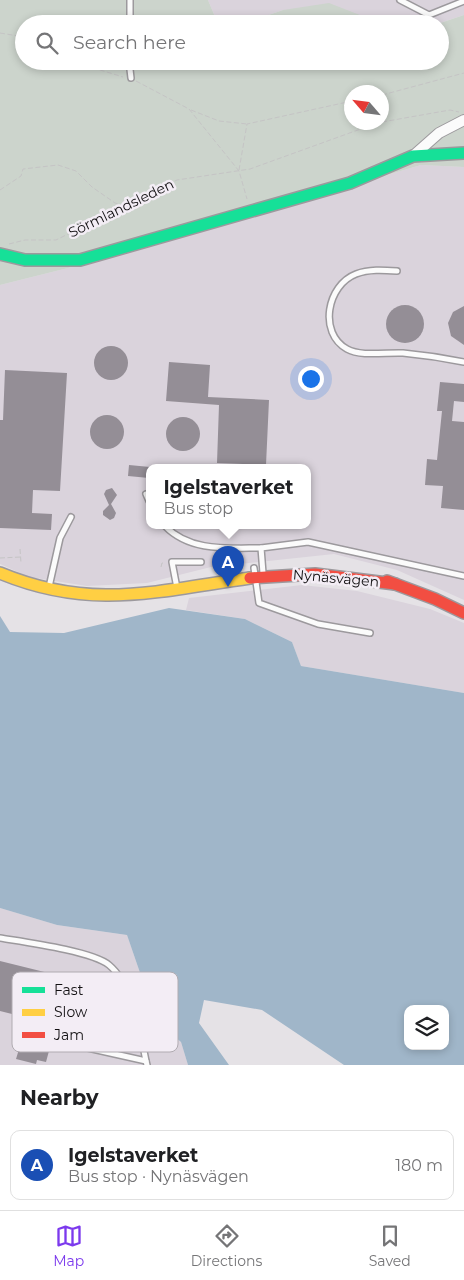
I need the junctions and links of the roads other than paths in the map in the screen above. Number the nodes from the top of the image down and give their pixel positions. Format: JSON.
{"nodes":[{"id":1,"x":130,"y":0,"type":"edge"},
{"id":2,"x":400,"y":0,"type":"edge"},
{"id":3,"x":464,"y":1,"type":"edge"},
{"id":4,"x":130,"y":15,"type":"edge"},
{"id":5,"x":130,"y":70,"type":"edge"},
{"id":6,"x":131,"y":78,"type":"road end"},
{"id":7,"x":464,"y":120,"type":"edge"},
{"id":8,"x":464,"y":153,"type":"edge"},
{"id":9,"x":413,"y":156,"type":"junction"},
{"id":10,"x":0,"y":254,"type":"edge"},
{"id":11,"x":397,"y":271,"type":"dead end"},
{"id":12,"x":464,"y":362,"type":"edge"},
{"id":13,"x":71,"y":517,"type":"dead end"},
{"id":14,"x":168,"y":529,"type":"edge"},
{"id":15,"x":261,"y":548,"type":"junction"},
{"id":16,"x":201,"y":562,"type":"dead end"},
{"id":17,"x":259,"y":572,"type":"junction"},
{"id":18,"x":0,"y":573,"type":"edge"},
{"id":19,"x":464,"y":576,"type":"edge"},
{"id":20,"x":177,"y":588,"type":"junction"},
{"id":21,"x":49,"y":590,"type":"junction"},
{"id":22,"x":464,"y":613,"type":"edge"},
{"id":23,"x":370,"y":633,"type":"dead end"},
{"id":24,"x":0,"y":938,"type":"edge"},
{"id":25,"x":115,"y":972,"type":"edge"},
{"id":26,"x":102,"y":1052,"type":"edge"},
{"id":27,"x":146,"y":1063,"type":"edge"}],
"edges":[{"from":1,"to":4,"type":"lane"},
{"from":2,"to":3,"type":"lane"},
{"from":5,"to":6,"type":"lane"},
{"from":7,"to":9,"type":"street"},
{"from":8,"to":9,"type":"street"},
{"from":9,"to":10,"type":"street"},
{"from":11,"to":12,"type":"lane"},
{"from":13,"to":21,"type":"lane"},
{"from":14,"to":15,"type":"lane"},
{"from":15,"to":17,"type":"lane"},
{"from":15,"to":19,"type":"lane"},
{"from":16,"to":20,"type":"lane"},
{"from":17,"to":20,"type":"street","name":"Nynäsvägen"},
{"from":17,"to":22,"type":"street","name":"Nynäsvägen"},
{"from":17,"to":23,"type":"lane"},
{"from":18,"to":21,"type":"street","name":"Nynäsvägen"},
{"from":20,"to":21,"type":"street","name":"Nynäsvägen"},
{"from":24,"to":25,"type":"lane"},
{"from":26,"to":27,"type":"lane"}]}
